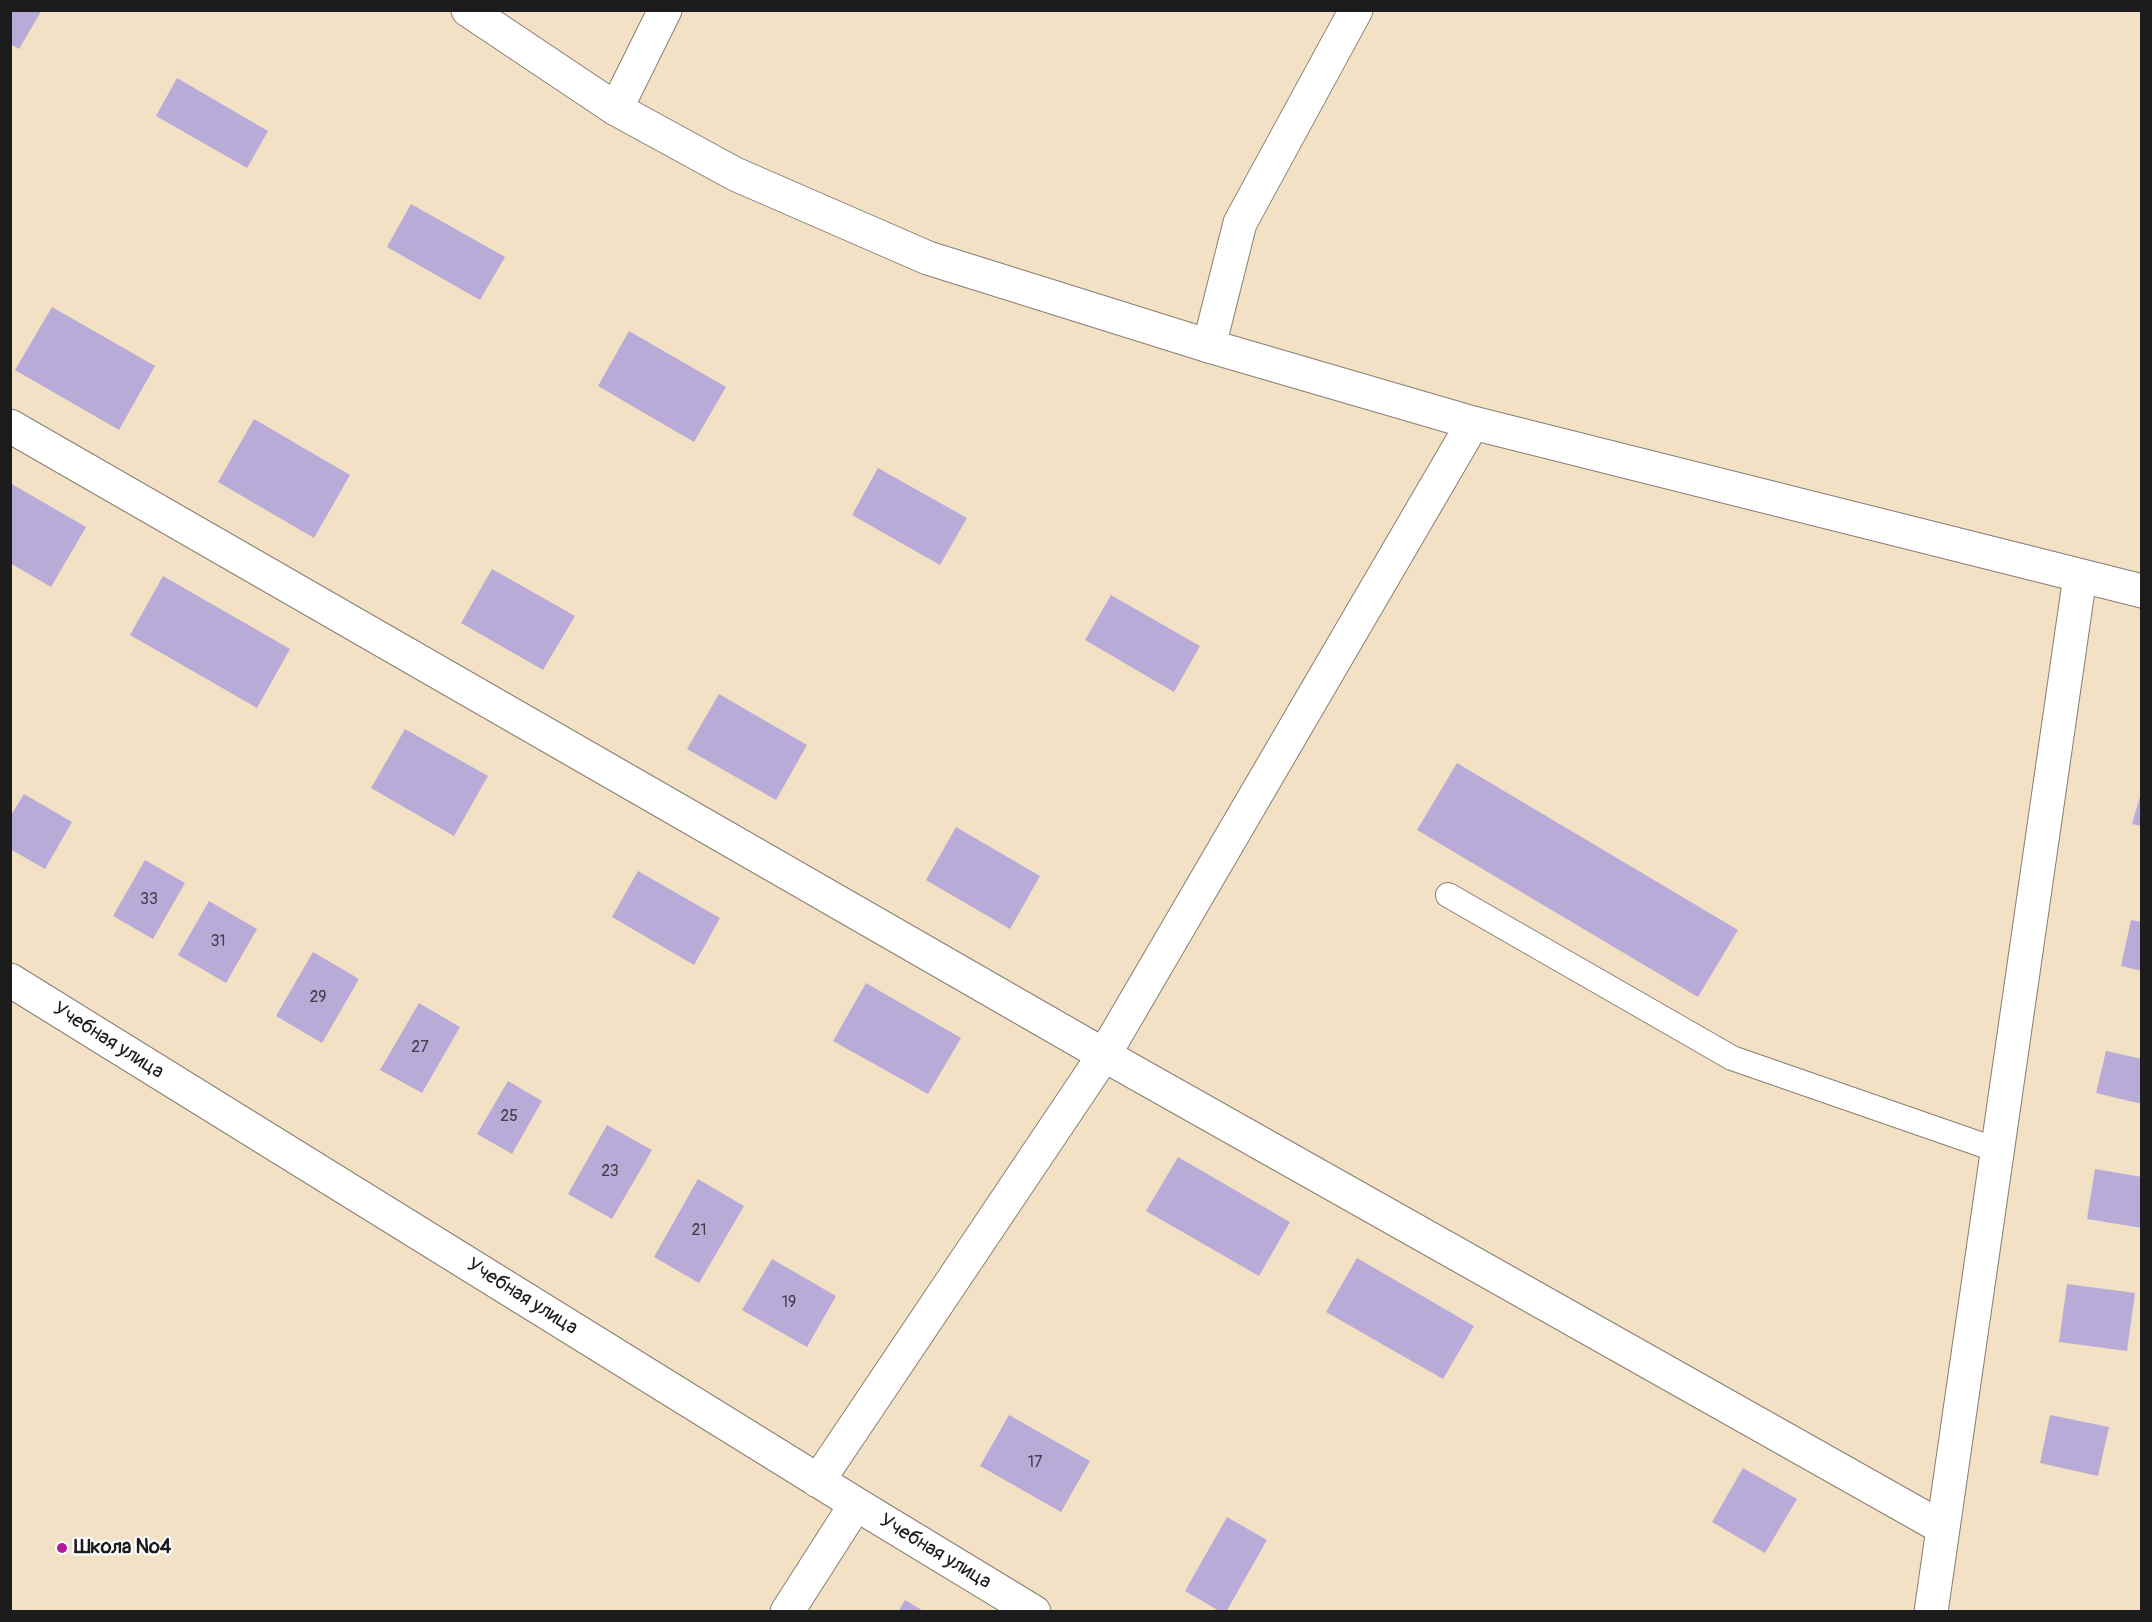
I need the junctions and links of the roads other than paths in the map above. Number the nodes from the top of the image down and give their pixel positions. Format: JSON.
{"nodes":[{"id":1,"x":468,"y":10,"type":"edge"},
{"id":2,"x":665,"y":10,"type":"edge"},
{"id":3,"x":1356,"y":10,"type":"edge"},
{"id":4,"x":616,"y":109,"type":"junction"},
{"id":5,"x":1209,"y":346,"type":"junction"},
{"id":6,"x":1473,"y":423,"type":"junction"},
{"id":7,"x":10,"y":426,"type":"edge"},
{"id":8,"x":2080,"y":576,"type":"junction"},
{"id":9,"x":2142,"y":591,"type":"edge"},
{"id":10,"x":1448,"y":895,"type":"dead end"},
{"id":11,"x":10,"y":980,"type":"edge"},
{"id":12,"x":1104,"y":1055,"type":"junction"},
{"id":13,"x":1997,"y":1150,"type":"junction"},
{"id":14,"x":818,"y":1481,"type":"junction"},
{"id":15,"x":856,"y":1504,"type":"junction"},
{"id":16,"x":1943,"y":1528,"type":"junction"},
{"id":17,"x":787,"y":1611,"type":"edge"},
{"id":18,"x":1034,"y":1611,"type":"edge"},
{"id":19,"x":1931,"y":1611,"type":"edge"}],
"edges":[{"from":1,"to":4,"type":"street"},
{"from":2,"to":4,"type":"street"},
{"from":3,"to":5,"type":"street"},
{"from":4,"to":5,"type":"street"},
{"from":5,"to":6,"type":"street"},
{"from":6,"to":8,"type":"street"},
{"from":6,"to":12,"type":"street"},
{"from":7,"to":12,"type":"street"},
{"from":8,"to":9,"type":"street"},
{"from":8,"to":13,"type":"street"},
{"from":10,"to":13,"type":"lane"},
{"from":11,"to":14,"type":"street","name":"Учебная улица"},
{"from":12,"to":14,"type":"street"},
{"from":12,"to":16,"type":"street"},
{"from":13,"to":16,"type":"street"},
{"from":14,"to":15,"type":"street","name":"Учебная улица"},
{"from":15,"to":17,"type":"street"},
{"from":15,"to":18,"type":"street","name":"Учебная улица"},
{"from":16,"to":19,"type":"street"}]}
